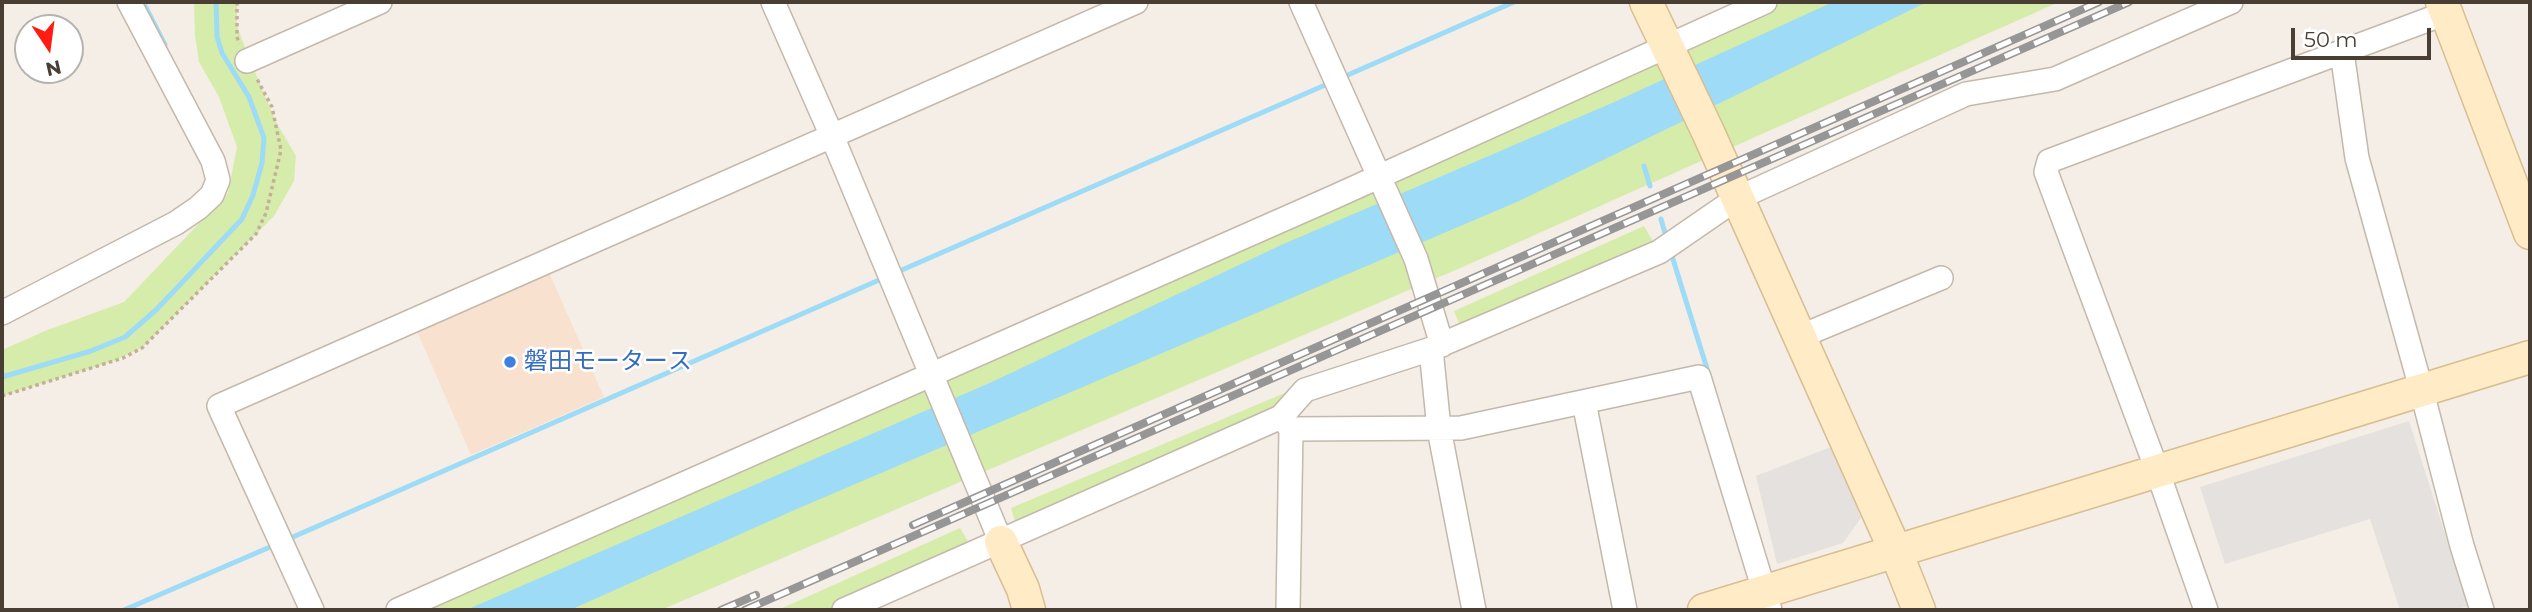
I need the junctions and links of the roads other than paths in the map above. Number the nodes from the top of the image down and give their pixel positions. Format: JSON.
{"nodes":[{"id":1,"x":129,"y":2,"type":"edge"},
{"id":2,"x":380,"y":2,"type":"edge"},
{"id":3,"x":773,"y":2,"type":"edge"},
{"id":4,"x":1136,"y":2,"type":"edge"},
{"id":5,"x":1301,"y":2,"type":"edge"},
{"id":6,"x":1646,"y":2,"type":"edge"},
{"id":7,"x":1765,"y":2,"type":"edge"},
{"id":8,"x":2231,"y":2,"type":"edge"},
{"id":9,"x":2444,"y":7,"type":"edge"},
{"id":10,"x":2342,"y":52,"type":"junction"},
{"id":11,"x":1669,"y":54,"type":"junction"},
{"id":12,"x":247,"y":61,"type":"dead end"},
{"id":13,"x":832,"y":136,"type":"junction"},
{"id":14,"x":1382,"y":181,"type":"junction"},
{"id":15,"x":1736,"y":199,"type":"junction"},
{"id":16,"x":2530,"y":233,"type":"edge"},
{"id":17,"x":1941,"y":278,"type":"dead end"},
{"id":18,"x":2,"y":313,"type":"edge"},
{"id":19,"x":1798,"y":337,"type":"junction"},
{"id":20,"x":1436,"y":347,"type":"junction"},
{"id":21,"x":2530,"y":357,"type":"edge"},
{"id":22,"x":932,"y":380,"type":"junction"},
{"id":23,"x":2422,"y":392,"type":"junction"},
{"id":24,"x":1584,"y":402,"type":"junction"},
{"id":25,"x":1286,"y":423,"type":"junction"},
{"id":26,"x":1439,"y":429,"type":"junction"},
{"id":27,"x":2157,"y":470,"type":"junction"},
{"id":28,"x":1001,"y":542,"type":"junction"},
{"id":29,"x":1896,"y":552,"type":"junction"},
{"id":30,"x":1767,"y":601,"type":"edge"},
{"id":31,"x":871,"y":605,"type":"edge"},
{"id":32,"x":312,"y":610,"type":"edge"},
{"id":33,"x":398,"y":610,"type":"edge"},
{"id":34,"x":844,"y":610,"type":"edge"},
{"id":35,"x":1029,"y":610,"type":"edge"},
{"id":36,"x":1288,"y":610,"type":"edge"},
{"id":37,"x":1474,"y":610,"type":"edge"},
{"id":38,"x":1625,"y":610,"type":"edge"},
{"id":39,"x":1704,"y":610,"type":"edge"},
{"id":40,"x":1919,"y":610,"type":"edge"},
{"id":41,"x":2206,"y":610,"type":"edge"},
{"id":42,"x":2482,"y":610,"type":"edge"}],
"edges":[{"from":1,"to":18,"type":"street"},
{"from":2,"to":12,"type":"street"},
{"from":3,"to":13,"type":"street"},
{"from":4,"to":13,"type":"street"},
{"from":5,"to":14,"type":"street"},
{"from":6,"to":11,"type":"street"},
{"from":7,"to":11,"type":"street"},
{"from":8,"to":15,"type":"street"},
{"from":9,"to":10,"type":"street"},
{"from":9,"to":16,"type":"street"},
{"from":10,"to":23,"type":"street"},
{"from":10,"to":27,"type":"street"},
{"from":11,"to":14,"type":"street"},
{"from":11,"to":15,"type":"street"},
{"from":13,"to":22,"type":"street"},
{"from":13,"to":32,"type":"street"},
{"from":14,"to":20,"type":"street"},
{"from":14,"to":22,"type":"street"},
{"from":15,"to":19,"type":"street"},
{"from":15,"to":20,"type":"street"},
{"from":17,"to":19,"type":"street"},
{"from":19,"to":29,"type":"street"},
{"from":20,"to":25,"type":"street"},
{"from":20,"to":26,"type":"street"},
{"from":21,"to":23,"type":"street"},
{"from":22,"to":28,"type":"street"},
{"from":22,"to":33,"type":"street"},
{"from":23,"to":27,"type":"street"},
{"from":23,"to":42,"type":"street"},
{"from":24,"to":26,"type":"street"},
{"from":24,"to":30,"type":"street"},
{"from":24,"to":38,"type":"street"},
{"from":25,"to":26,"type":"street"},
{"from":25,"to":28,"type":"street"},
{"from":25,"to":36,"type":"street"},
{"from":26,"to":37,"type":"street"},
{"from":27,"to":29,"type":"street"},
{"from":27,"to":41,"type":"street"},
{"from":28,"to":31,"type":"street"},
{"from":28,"to":35,"type":"street"},
{"from":29,"to":30,"type":"street"},
{"from":29,"to":40,"type":"street"},
{"from":30,"to":39,"type":"street"},
{"from":31,"to":34,"type":"street"}]}
